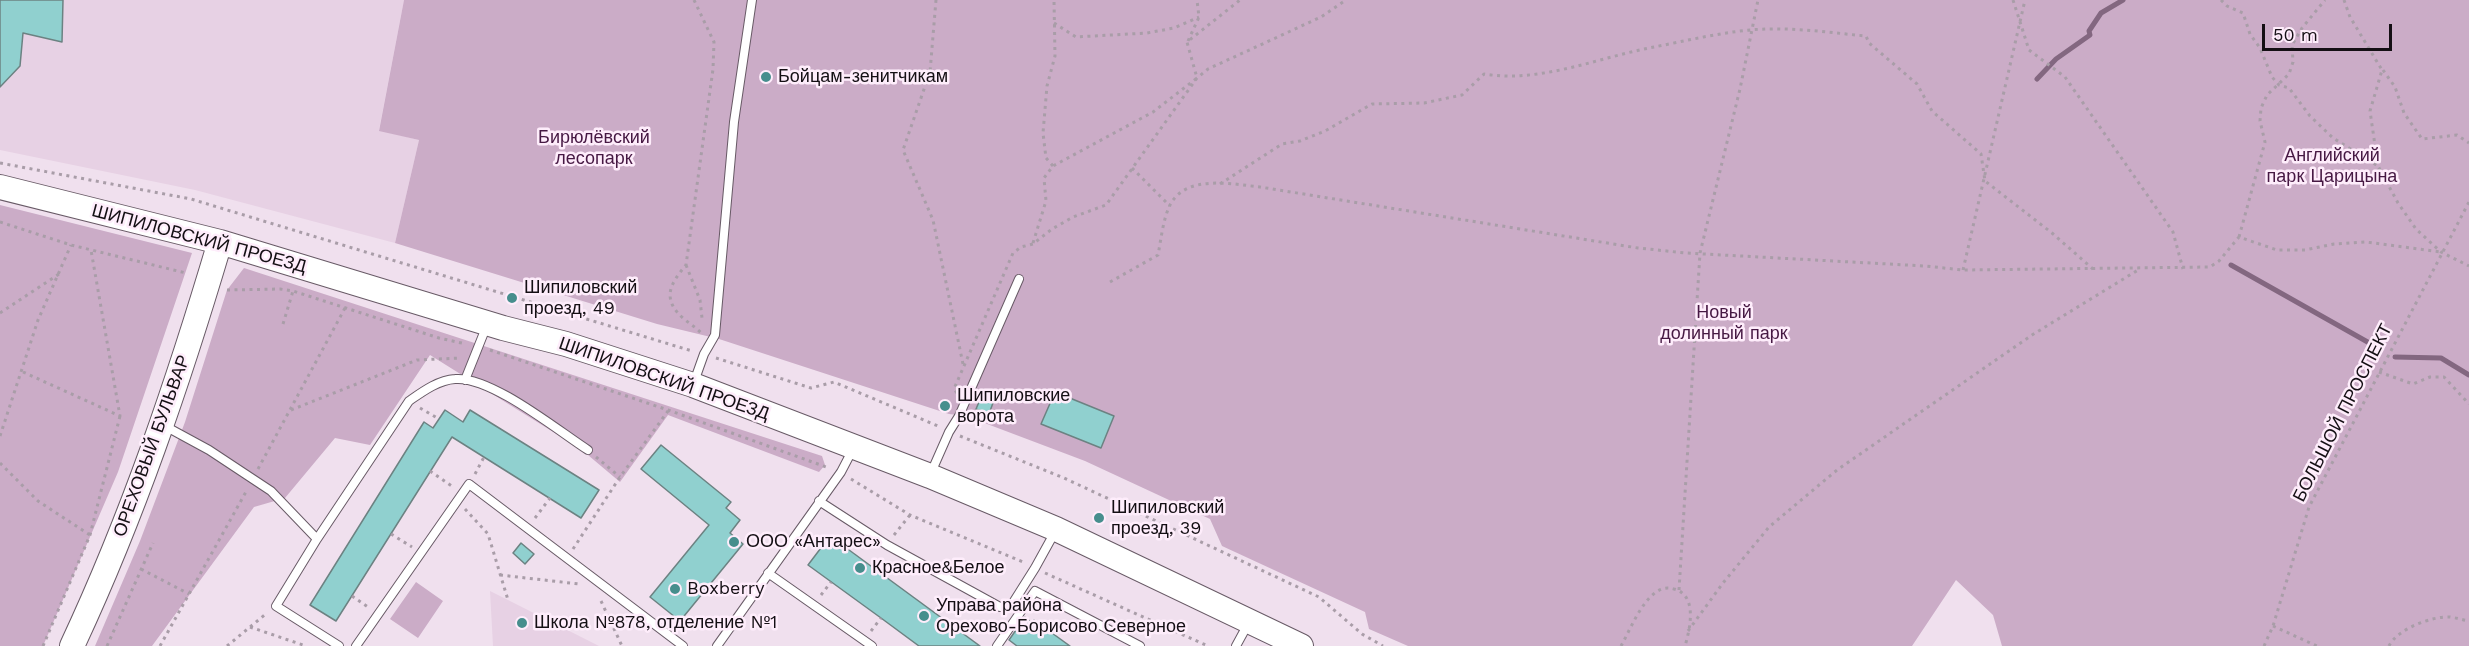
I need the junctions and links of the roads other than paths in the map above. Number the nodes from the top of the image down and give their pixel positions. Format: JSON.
{"nodes":[{"id":1,"x":752,"y":0,"type":"edge"},
{"id":2,"x":0,"y":187,"type":"edge"},
{"id":3,"x":220,"y":242,"type":"junction"},
{"id":4,"x":1018,"y":279,"type":"dead end"},
{"id":5,"x":488,"y":322,"type":"junction"},
{"id":6,"x":465,"y":380,"type":"junction"},
{"id":7,"x":693,"y":385,"type":"junction"},
{"id":8,"x":162,"y":425,"type":"junction"},
{"id":9,"x":854,"y":446,"type":"junction"},
{"id":10,"x":588,"y":450,"type":"road end"},
{"id":11,"x":930,"y":476,"type":"junction"},
{"id":12,"x":819,"y":501,"type":"junction"},
{"id":13,"x":1056,"y":529,"type":"junction"},
{"id":14,"x":317,"y":538,"type":"junction"},
{"id":15,"x":768,"y":573,"type":"junction"},
{"id":16,"x":1250,"y":621,"type":"junction"},
{"id":17,"x":72,"y":646,"type":"edge"},
{"id":18,"x":339,"y":646,"type":"edge"},
{"id":19,"x":356,"y":646,"type":"edge"},
{"id":20,"x":683,"y":646,"type":"edge"},
{"id":21,"x":717,"y":646,"type":"edge"},
{"id":22,"x":872,"y":646,"type":"edge"},
{"id":23,"x":997,"y":646,"type":"edge"},
{"id":24,"x":1140,"y":646,"type":"edge"},
{"id":25,"x":1236,"y":646,"type":"edge"},
{"id":26,"x":1301,"y":646,"type":"edge"}],
"edges":[{"from":1,"to":7,"type":"lane"},
{"from":2,"to":3,"type":"main road","name":"ШИПИЛОВСКИЙ ПРОЕЗД"},
{"from":3,"to":5,"type":"main road","name":"ШИПИЛОВСКИЙ ПРОЕЗД"},
{"from":3,"to":8,"type":"main road","name":"ОРЕХОВЫЙ БУЛЬВАР"},
{"from":4,"to":11,"type":"lane"},
{"from":5,"to":6,"type":"lane"},
{"from":5,"to":7,"type":"main road","name":"ШИПИЛОВСКИЙ ПРОЕЗД"},
{"from":6,"to":10,"type":"lane"},
{"from":6,"to":14,"type":"lane"},
{"from":7,"to":9,"type":"main road","name":"ШИПИЛОВСКИЙ ПРОЕЗД"},
{"from":8,"to":14,"type":"lane"},
{"from":8,"to":17,"type":"main road","name":"ОРЕХОВЫЙ БУЛЬВАР"},
{"from":9,"to":11,"type":"main road","name":"ШИПИЛОВСКИЙ ПРОЕЗД"},
{"from":9,"to":12,"type":"lane"},
{"from":11,"to":13,"type":"main road","name":"ШИПИЛОВСКИЙ ПРОЕЗД"},
{"from":12,"to":13,"type":"lane"},
{"from":12,"to":15,"type":"lane"},
{"from":13,"to":16,"type":"main road","name":"ШИПИЛОВСКИЙ ПРОЕЗД"},
{"from":14,"to":18,"type":"lane"},
{"from":15,"to":21,"type":"lane"},
{"from":15,"to":22,"type":"lane"},
{"from":16,"to":25,"type":"lane"},
{"from":16,"to":26,"type":"main road","name":"ШИПИЛОВСКИЙ ПРОЕЗД"},
{"from":19,"to":20,"type":"lane"},
{"from":23,"to":24,"type":"lane"}]}
